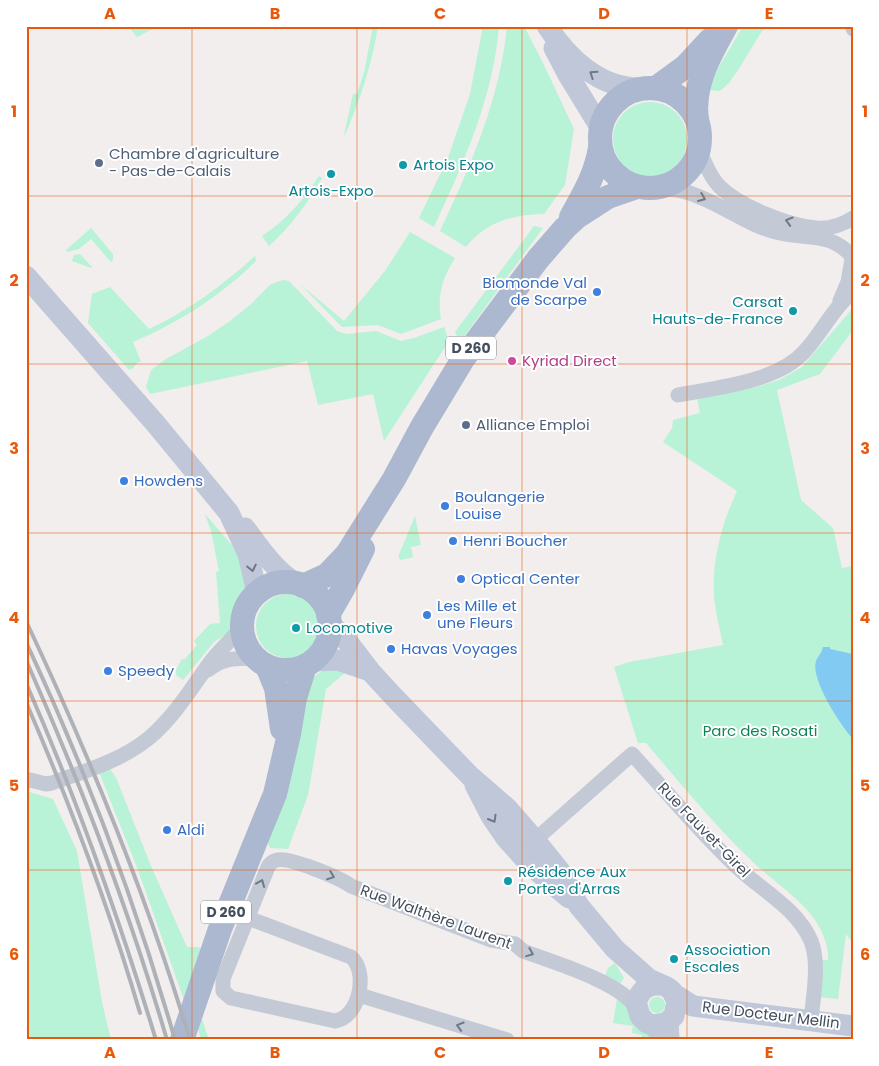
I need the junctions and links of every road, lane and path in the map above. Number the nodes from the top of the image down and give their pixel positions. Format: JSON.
{"nodes":[{"id":1,"x":547,"y":26,"type":"edge"},
{"id":2,"x":725,"y":26,"type":"edge"},
{"id":3,"x":647,"y":88,"type":"junction"},
{"id":4,"x":697,"y":120,"type":"junction"},
{"id":5,"x":600,"y":138,"type":"junction"},
{"id":6,"x":699,"y":150,"type":"junction"},
{"id":7,"x":646,"y":187,"type":"junction"},
{"id":8,"x":853,"y":219,"type":"edge"},
{"id":9,"x":565,"y":228,"type":"junction"},
{"id":10,"x":852,"y":258,"type":"edge"},
{"id":11,"x":26,"y":276,"type":"edge"},
{"id":12,"x":853,"y":292,"type":"edge"},
{"id":13,"x":26,"y":298,"type":"edge"},
{"id":14,"x":838,"y":306,"type":"junction"},
{"id":15,"x":678,"y":396,"type":"dead end"},
{"id":16,"x":169,"y":442,"type":"junction"},
{"id":17,"x":394,"y":479,"type":"junction"},
{"id":18,"x":228,"y":513,"type":"junction"},
{"id":19,"x":300,"y":585,"type":"junction"},
{"id":20,"x":257,"y":593,"type":"junction"},
{"id":21,"x":329,"y":619,"type":"junction"},
{"id":22,"x":242,"y":626,"type":"junction"},
{"id":23,"x":261,"y":662,"type":"junction"},
{"id":24,"x":309,"y":664,"type":"junction"},
{"id":25,"x":370,"y":671,"type":"junction"},
{"id":26,"x":202,"y":676,"type":"junction"},
{"id":27,"x":284,"y":756,"type":"junction"},
{"id":28,"x":470,"y":776,"type":"junction"},
{"id":29,"x":26,"y":779,"type":"edge"},
{"id":30,"x":535,"y":840,"type":"junction"},
{"id":31,"x":579,"y":906,"type":"junction"},
{"id":32,"x":248,"y":918,"type":"junction"},
{"id":33,"x":615,"y":949,"type":"junction"},
{"id":34,"x":667,"y":989,"type":"junction"},
{"id":35,"x":359,"y":995,"type":"junction"},
{"id":36,"x":636,"y":1005,"type":"junction"},
{"id":37,"x":693,"y":1006,"type":"junction"},
{"id":38,"x":811,"y":1020,"type":"junction"},
{"id":39,"x":672,"y":1025,"type":"edge"},
{"id":40,"x":852,"y":1025,"type":"edge"},
{"id":41,"x":655,"y":1032,"type":"edge"},
{"id":42,"x":182,"y":1040,"type":"edge"},
{"id":43,"x":507,"y":1040,"type":"edge"}],
"edges":[{"from":3,"to":1,"type":"street","one_way":true},
{"from":1,"to":5,"type":"street"},
{"from":2,"to":3,"type":"main road"},
{"from":2,"to":4,"type":"main road"},
{"from":3,"to":4,"type":"main road"},
{"from":3,"to":5,"type":"main road"},
{"from":4,"to":6,"type":"main road"},
{"from":5,"to":7,"type":"main road"},
{"from":5,"to":9,"type":"main road","number":"D 260"},
{"from":6,"to":7,"type":"main road"},
{"from":8,"to":6,"type":"street","one_way":true},
{"from":7,"to":9,"type":"main road","number":"D 260"},
{"from":7,"to":10,"type":"street","one_way":true},
{"from":8,"to":10,"type":"street"},
{"from":9,"to":17,"type":"main road","number":"D 260"},
{"from":10,"to":14,"type":"street"},
{"from":11,"to":16,"type":"street"},
{"from":12,"to":14,"type":"street"},
{"from":13,"to":16,"type":"street"},
{"from":14,"to":15,"type":"street"},
{"from":16,"to":18,"type":"street"},
{"from":17,"to":19,"type":"main road","number":"D 260"},
{"from":17,"to":21,"type":"main road","number":"D 260"},
{"from":18,"to":19,"type":"street"},
{"from":18,"to":20,"type":"street","one_way":true},
{"from":19,"to":20,"type":"main road"},
{"from":19,"to":21,"type":"main road"},
{"from":20,"to":22,"type":"main road"},
{"from":21,"to":24,"type":"main road"},
{"from":21,"to":25,"type":"street"},
{"from":22,"to":23,"type":"main road"},
{"from":22,"to":26,"type":"street"},
{"from":23,"to":24,"type":"main road"},
{"from":23,"to":26,"type":"street"},
{"from":23,"to":27,"type":"main road","number":"D 260"},
{"from":24,"to":25,"type":"street"},
{"from":24,"to":27,"type":"main road","number":"D 260"},
{"from":25,"to":28,"type":"street"},
{"from":26,"to":29,"type":"street"},
{"from":27,"to":42,"type":"main road","number":"D 260"},
{"from":28,"to":30,"type":"street"},
{"from":28,"to":31,"type":"street","one_way":true},
{"from":30,"to":31,"type":"street"},
{"from":30,"to":38,"type":"street","name":"Rue Fauvet-Girel"},
{"from":31,"to":33,"type":"street"},
{"from":32,"to":35,"type":"street"},
{"from":32,"to":35,"type":"street"},
{"from":32,"to":36,"type":"street","name":"Rue Walthère Laurent","one_way":true},
{"from":33,"to":34,"type":"street"},
{"from":33,"to":36,"type":"street"},
{"from":34,"to":36,"type":"street"},
{"from":34,"to":37,"type":"street"},
{"from":34,"to":39,"type":"street"},
{"from":43,"to":35,"type":"street","one_way":true},
{"from":36,"to":41,"type":"street"},
{"from":37,"to":38,"type":"street","name":"Rue Docteur Mellin"},
{"from":37,"to":39,"type":"street"},
{"from":38,"to":40,"type":"street","name":"Rue Docteur Mellin"},
{"from":39,"to":41,"type":"street"}]}
